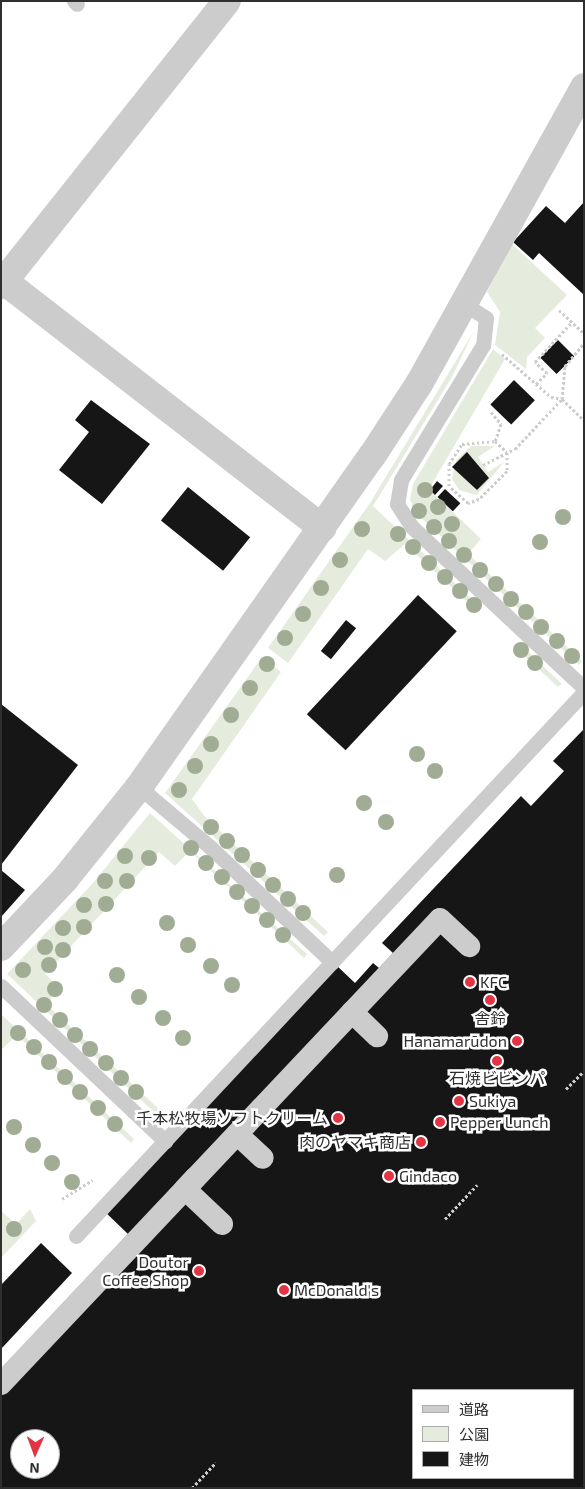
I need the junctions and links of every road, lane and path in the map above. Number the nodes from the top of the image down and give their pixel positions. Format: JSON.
{"nodes":[{"id":1,"x":227,"y":1,"type":"edge"},
{"id":2,"x":584,"y":87,"type":"edge"},
{"id":3,"x":3,"y":283,"type":"edge"},
{"id":4,"x":463,"y":302,"type":"junction"},
{"id":5,"x":559,"y":310,"type":"dead end"},
{"id":6,"x":572,"y":322,"type":"junction"},
{"id":7,"x":584,"y":333,"type":"edge"},
{"id":8,"x":584,"y":343,"type":"edge"},
{"id":9,"x":506,"y":358,"type":"dead end"},
{"id":10,"x":536,"y":384,"type":"junction"},
{"id":11,"x":562,"y":399,"type":"junction"},
{"id":12,"x":491,"y":412,"type":"dead end"},
{"id":13,"x":584,"y":420,"type":"edge"},
{"id":14,"x":495,"y":441,"type":"junction"},
{"id":15,"x":507,"y":452,"type":"junction"},
{"id":16,"x":483,"y":464,"type":"dead end"},
{"id":17,"x":322,"y":528,"type":"junction"},
{"id":18,"x":584,"y":688,"type":"edge"},
{"id":19,"x":584,"y":692,"type":"edge"},
{"id":20,"x":139,"y":787,"type":"junction"},
{"id":21,"x":469,"y":946,"type":"dead end"},
{"id":22,"x":1,"y":947,"type":"edge"},
{"id":23,"x":332,"y":962,"type":"junction"},
{"id":24,"x":1,"y":986,"type":"edge"},
{"id":25,"x":341,"y":1017,"type":"junction"},
{"id":26,"x":378,"y":1036,"type":"dead end"},
{"id":27,"x":584,"y":1071,"type":"edge"},
{"id":28,"x":566,"y":1089,"type":"dead end"},
{"id":29,"x":237,"y":1134,"type":"junction"},
{"id":30,"x":165,"y":1141,"type":"junction"},
{"id":31,"x":263,"y":1158,"type":"dead end"},
{"id":32,"x":92,"y":1180,"type":"dead end"},
{"id":33,"x":477,"y":1185,"type":"dead end"},
{"id":34,"x":185,"y":1189,"type":"junction"},
{"id":35,"x":62,"y":1199,"type":"dead end"},
{"id":36,"x":445,"y":1219,"type":"dead end"},
{"id":37,"x":222,"y":1224,"type":"dead end"},
{"id":38,"x":76,"y":1236,"type":"dead end"},
{"id":39,"x":1,"y":1384,"type":"edge"},
{"id":40,"x":216,"y":1462,"type":"dead end"},
{"id":41,"x":192,"y":1488,"type":"edge"}],
"edges":[{"from":1,"to":3,"type":"street"},
{"from":2,"to":4,"type":"street"},
{"from":3,"to":17,"type":"street"},
{"from":4,"to":17,"type":"street"},
{"from":4,"to":18,"type":"lane"},
{"from":5,"to":6,"type":"path"},
{"from":6,"to":7,"type":"path"},
{"from":6,"to":10,"type":"path"},
{"from":8,"to":11,"type":"path"},
{"from":9,"to":10,"type":"path"},
{"from":10,"to":11,"type":"path"},
{"from":11,"to":13,"type":"path"},
{"from":11,"to":15,"type":"path"},
{"from":12,"to":14,"type":"path"},
{"from":14,"to":15,"type":"path"},
{"from":14,"to":15,"type":"path"},
{"from":15,"to":16,"type":"path"},
{"from":17,"to":20,"type":"street"},
{"from":19,"to":23,"type":"lane"},
{"from":20,"to":22,"type":"street"},
{"from":20,"to":23,"type":"lane"},
{"from":21,"to":25,"type":"street"},
{"from":23,"to":30,"type":"lane"},
{"from":24,"to":30,"type":"lane"},
{"from":25,"to":26,"type":"street"},
{"from":25,"to":29,"type":"street"},
{"from":27,"to":28,"type":"path"},
{"from":29,"to":31,"type":"street"},
{"from":29,"to":34,"type":"street"},
{"from":30,"to":38,"type":"lane"},
{"from":32,"to":35,"type":"path"},
{"from":33,"to":36,"type":"path"},
{"from":34,"to":37,"type":"street"},
{"from":34,"to":39,"type":"street"},
{"from":40,"to":41,"type":"path"}]}
